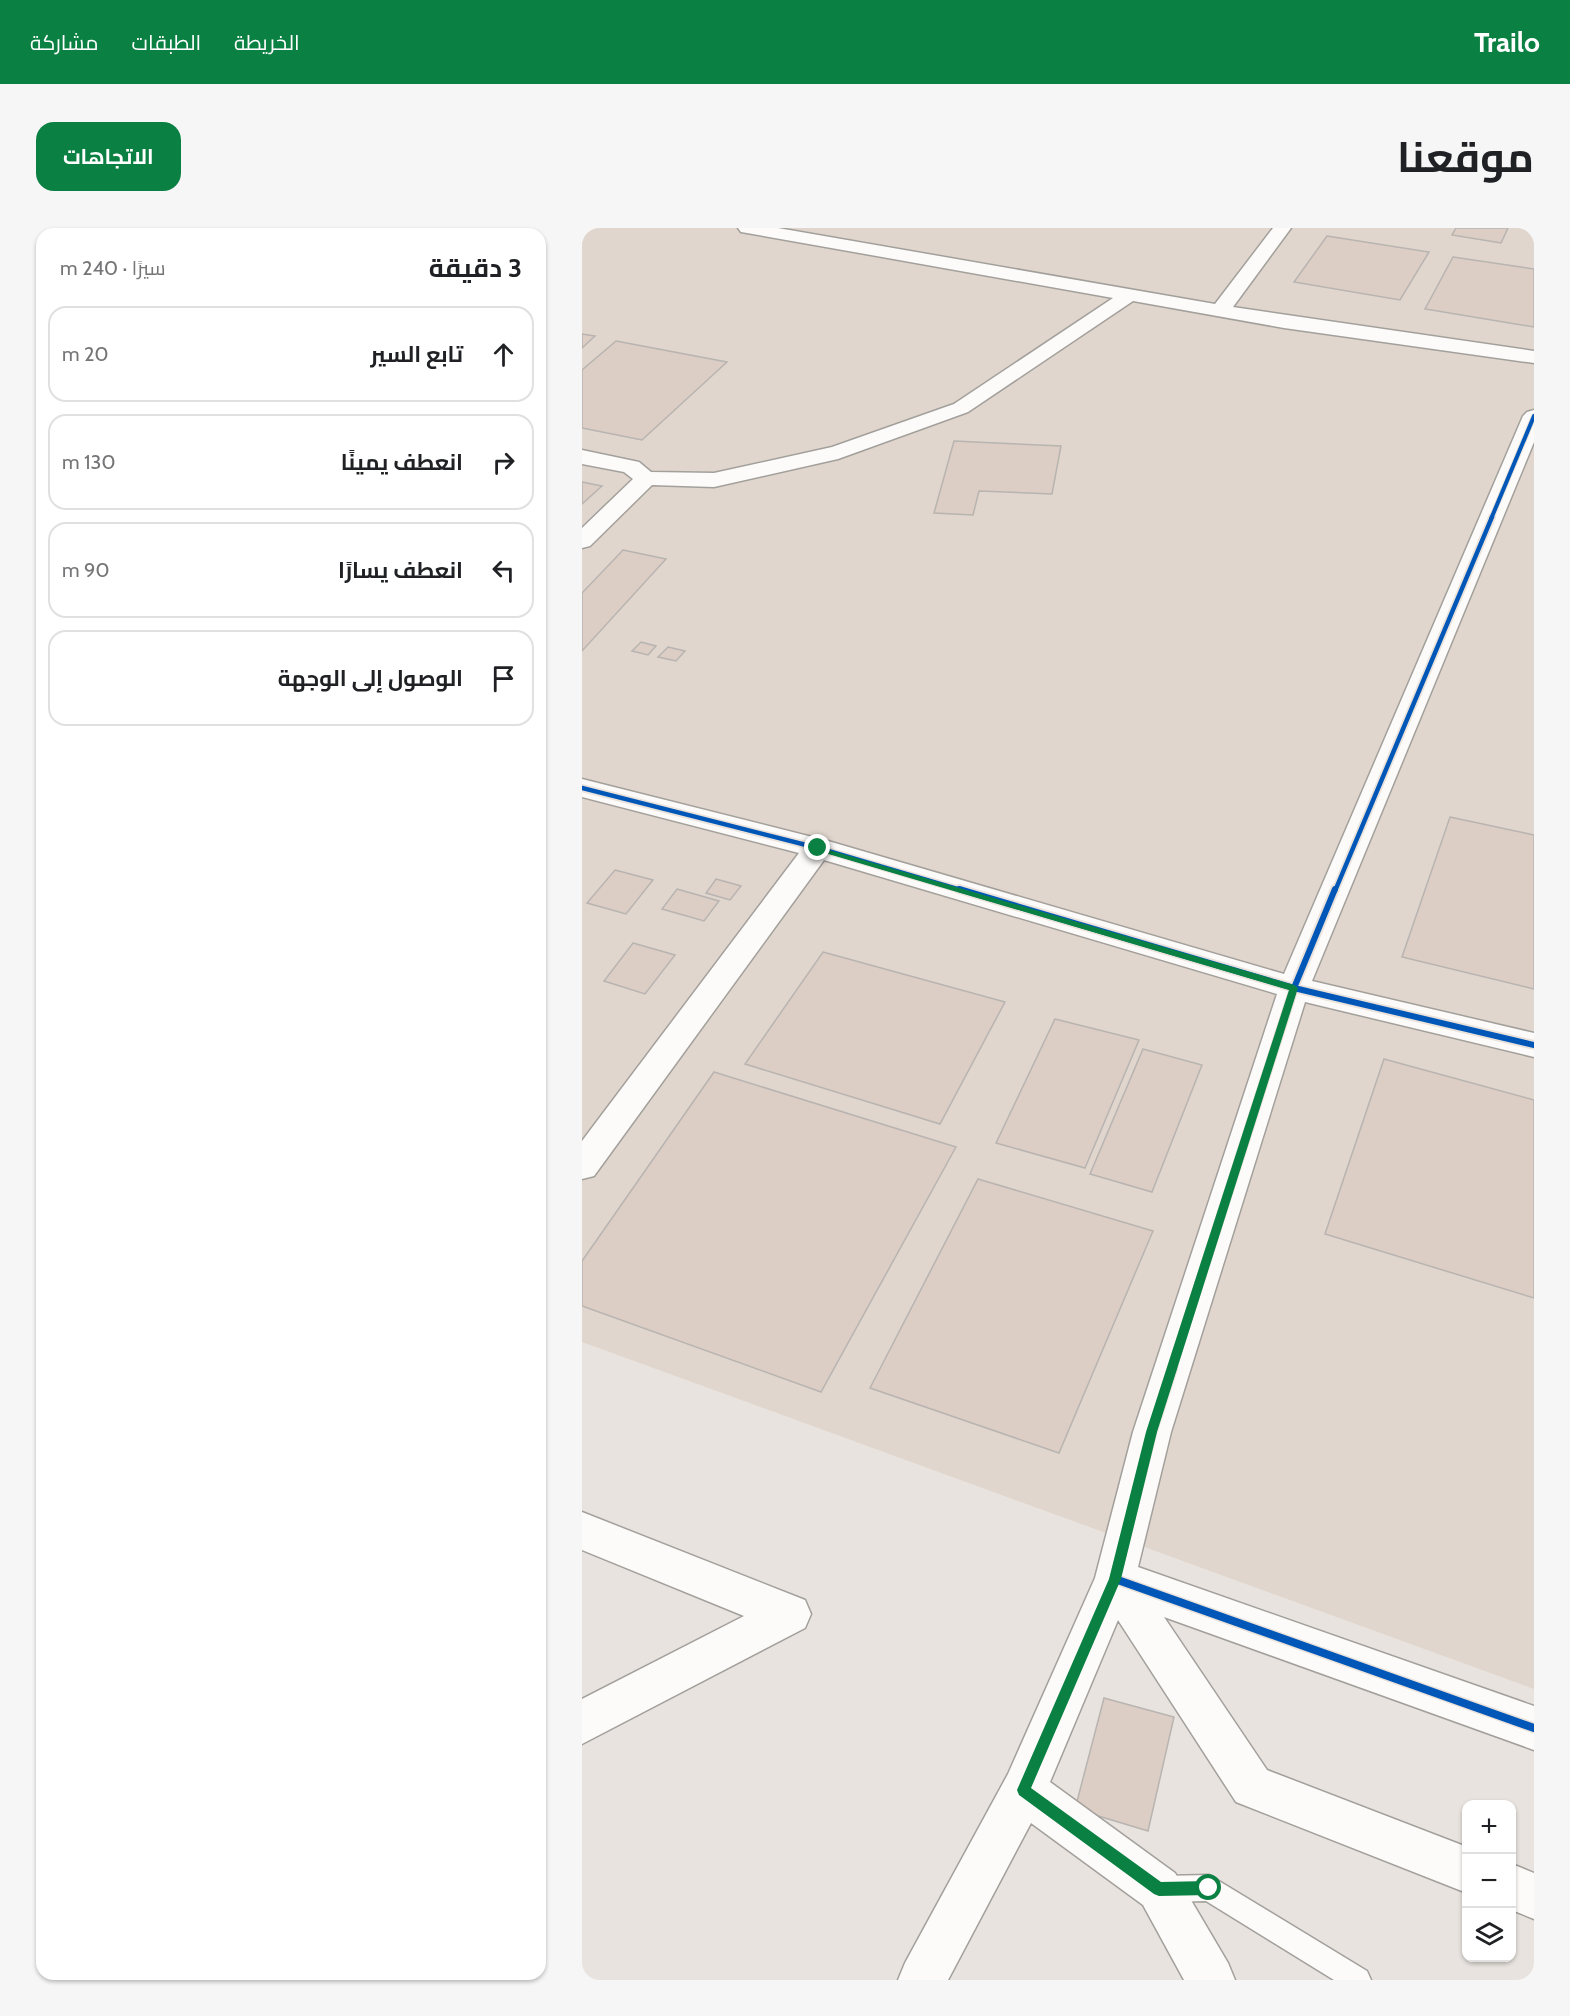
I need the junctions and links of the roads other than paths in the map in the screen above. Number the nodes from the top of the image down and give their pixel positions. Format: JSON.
{"nodes":[{"id":1,"x":747,"y":228,"type":"edge"},
{"id":2,"x":1282,"y":228,"type":"edge"},
{"id":3,"x":1130,"y":295,"type":"junction"},
{"id":4,"x":1220,"y":311,"type":"junction"},
{"id":5,"x":1534,"y":357,"type":"edge"},
{"id":6,"x":1534,"y":416,"type":"edge"},
{"id":7,"x":582,"y":457,"type":"edge"},
{"id":8,"x":646,"y":478,"type":"junction"},
{"id":9,"x":582,"y":541,"type":"edge"},
{"id":10,"x":582,"y":788,"type":"edge"},
{"id":11,"x":818,"y":848,"type":"junction"},
{"id":12,"x":1294,"y":988,"type":"junction"},
{"id":13,"x":1534,"y":1045,"type":"edge"},
{"id":14,"x":582,"y":1166,"type":"edge"},
{"id":15,"x":582,"y":1531,"type":"edge"},
{"id":16,"x":1115,"y":1579,"type":"junction"},
{"id":17,"x":582,"y":1722,"type":"edge"},
{"id":18,"x":1534,"y":1728,"type":"edge"},
{"id":19,"x":1024,"y":1790,"type":"junction"},
{"id":20,"x":1462,"y":1868,"type":"edge"},
{"id":21,"x":1159,"y":1889,"type":"junction"},
{"id":22,"x":1516,"y":1889,"type":"edge"},
{"id":23,"x":1534,"y":1896,"type":"edge"},
{"id":24,"x":922,"y":1980,"type":"edge"},
{"id":25,"x":1210,"y":1980,"type":"edge"},
{"id":26,"x":1358,"y":1980,"type":"edge"}],
"edges":[{"from":1,"to":3,"type":"street"},
{"from":2,"to":4,"type":"street"},
{"from":3,"to":4,"type":"street"},
{"from":3,"to":8,"type":"street"},
{"from":4,"to":5,"type":"street"},
{"from":6,"to":12,"type":"street"},
{"from":7,"to":8,"type":"street"},
{"from":8,"to":9,"type":"street"},
{"from":10,"to":11,"type":"street"},
{"from":11,"to":12,"type":"street"},
{"from":11,"to":14,"type":"street"},
{"from":12,"to":13,"type":"street"},
{"from":12,"to":16,"type":"street"},
{"from":15,"to":17,"type":"street"},
{"from":16,"to":18,"type":"street"},
{"from":16,"to":19,"type":"street"},
{"from":16,"to":20,"type":"street"},
{"from":19,"to":21,"type":"street"},
{"from":19,"to":24,"type":"street"},
{"from":21,"to":25,"type":"street"},
{"from":21,"to":26,"type":"lane"},
{"from":22,"to":23,"type":"street"}]}
